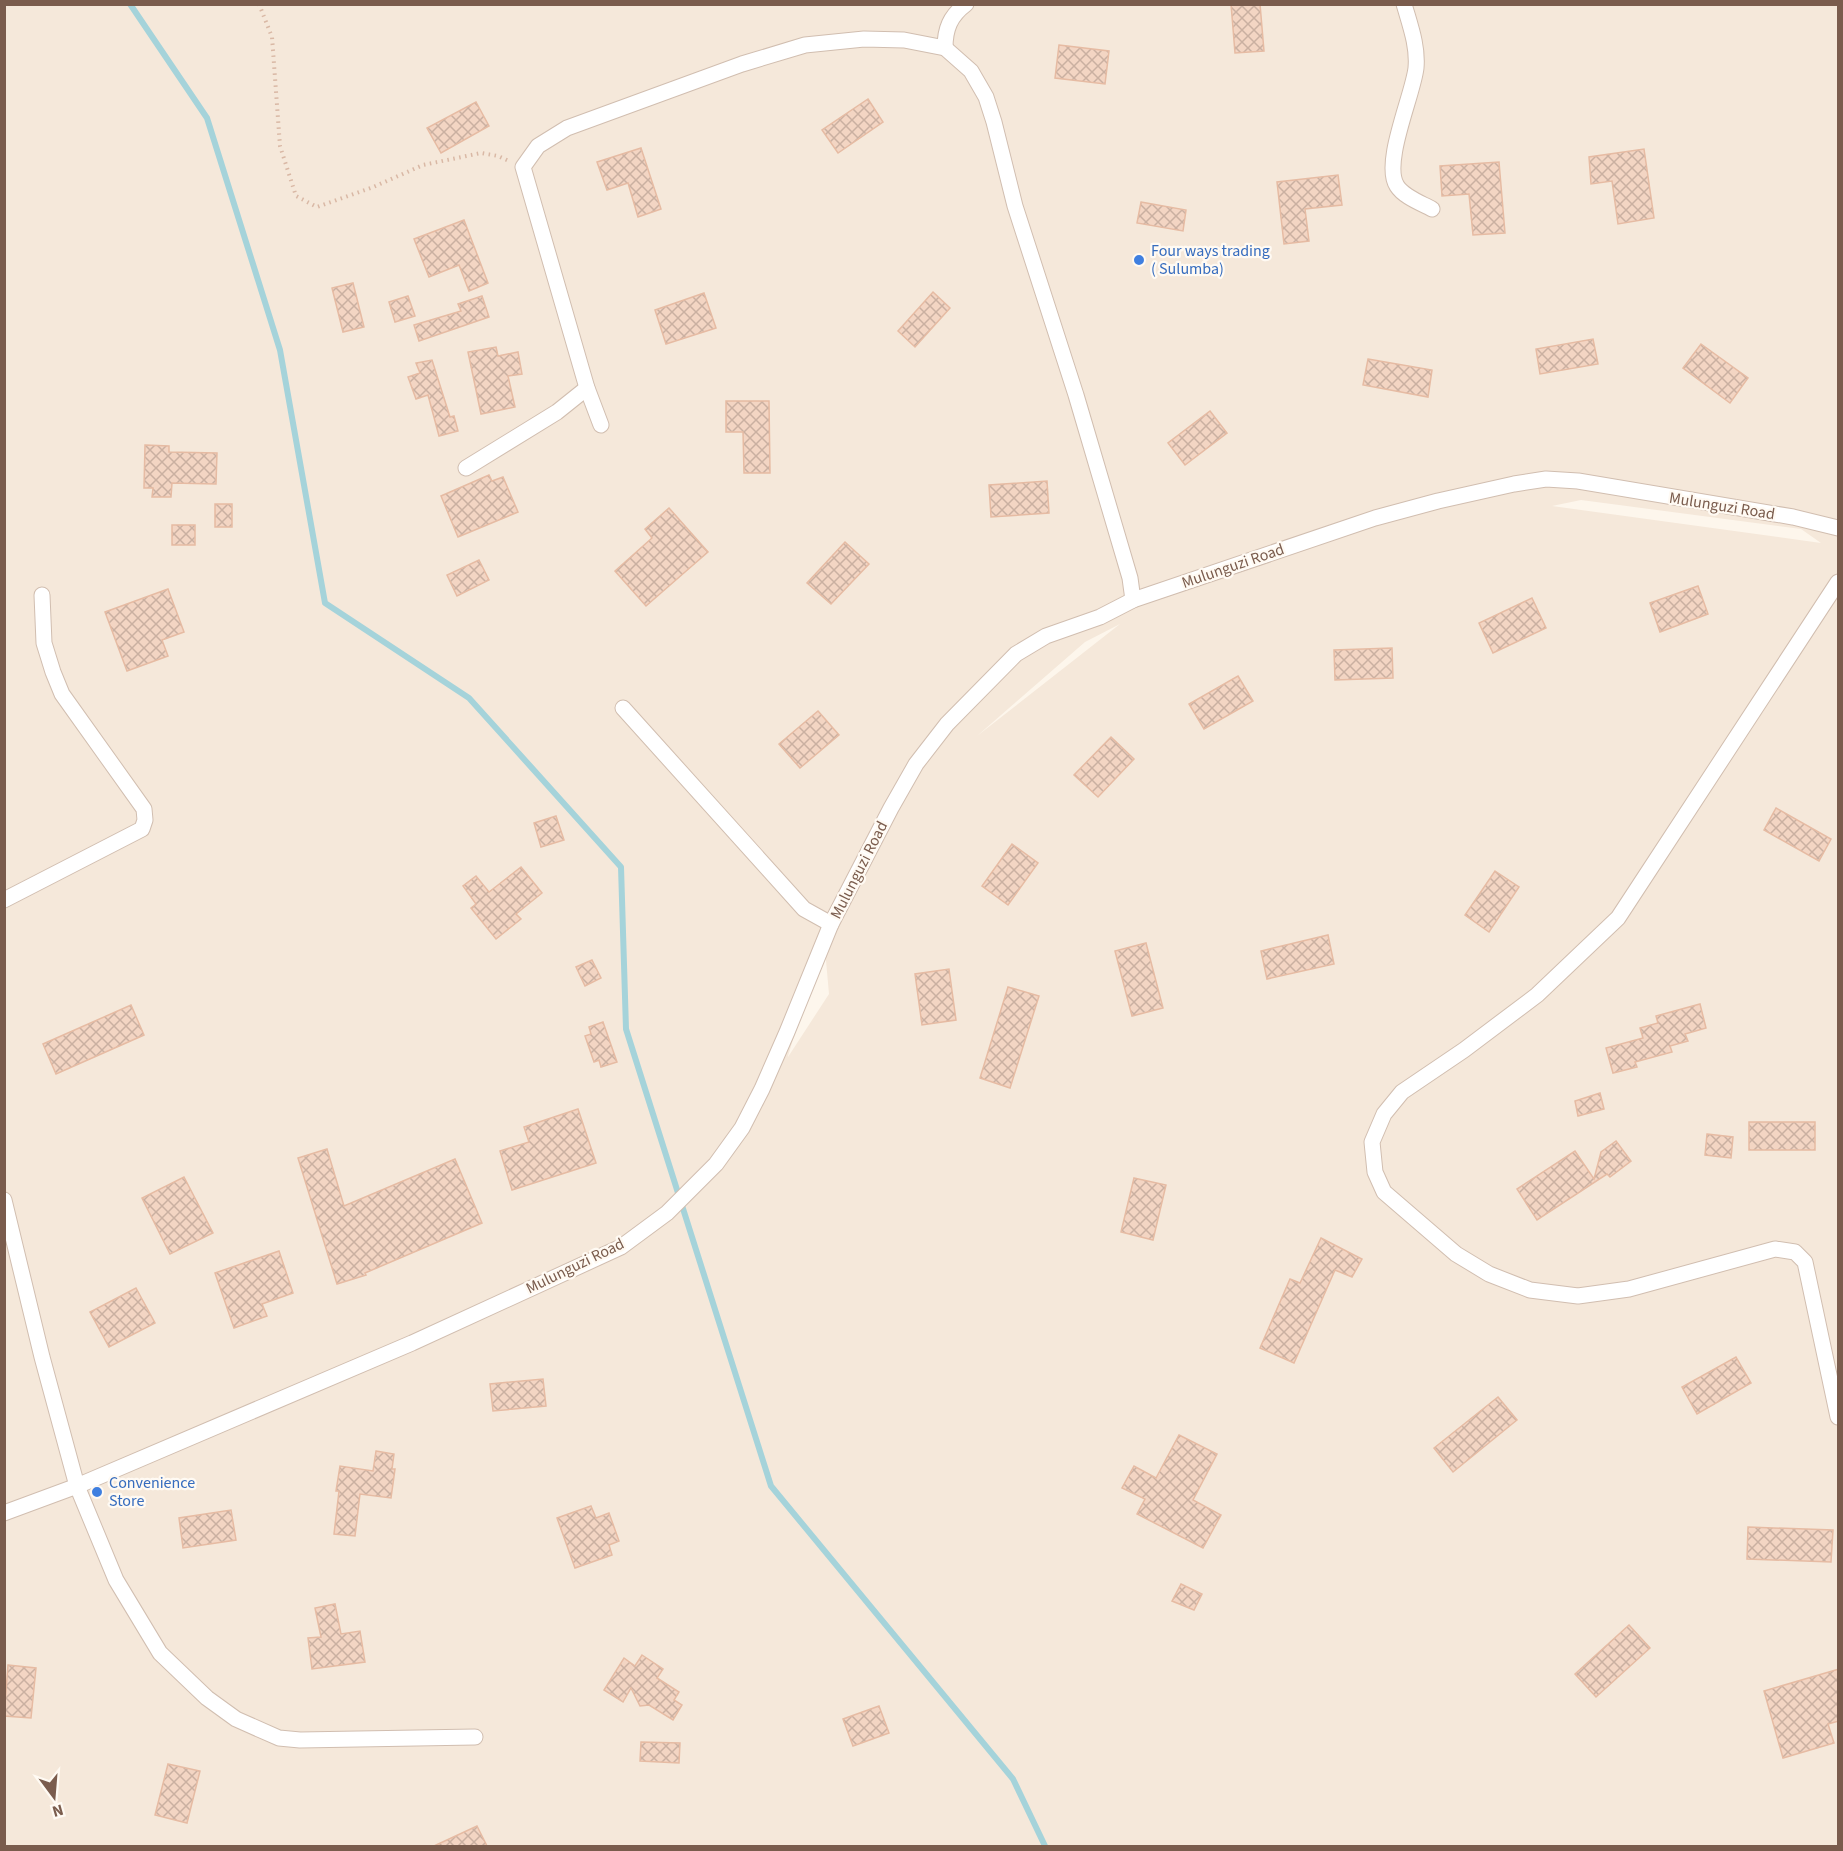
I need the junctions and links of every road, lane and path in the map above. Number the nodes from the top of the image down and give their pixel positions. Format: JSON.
{"nodes":[{"id":1,"x":259,"y":4,"type":"edge"},
{"id":2,"x":966,"y":4,"type":"edge"},
{"id":3,"x":1404,"y":4,"type":"edge"},
{"id":4,"x":945,"y":48,"type":"junction"},
{"id":5,"x":523,"y":167,"type":"junction"},
{"id":6,"x":1432,"y":209,"type":"dead end"},
{"id":7,"x":587,"y":388,"type":"junction"},
{"id":8,"x":601,"y":425,"type":"dead end"},
{"id":9,"x":466,"y":468,"type":"dead end"},
{"id":10,"x":1839,"y":528,"type":"edge"},
{"id":11,"x":1839,"y":582,"type":"edge"},
{"id":12,"x":42,"y":595,"type":"dead end"},
{"id":13,"x":1133,"y":600,"type":"junction"},
{"id":14,"x":623,"y":708,"type":"dead end"},
{"id":15,"x":4,"y":900,"type":"edge"},
{"id":16,"x":831,"y":924,"type":"junction"},
{"id":17,"x":4,"y":1200,"type":"edge"},
{"id":18,"x":1839,"y":1418,"type":"edge"},
{"id":19,"x":77,"y":1486,"type":"junction"},
{"id":20,"x":4,"y":1513,"type":"edge"},
{"id":21,"x":475,"y":1737,"type":"dead end"}],
"edges":[{"from":1,"to":5,"type":"path"},
{"from":2,"to":4,"type":"street"},
{"from":3,"to":6,"type":"street"},
{"from":4,"to":5,"type":"street"},
{"from":4,"to":13,"type":"street"},
{"from":5,"to":7,"type":"street"},
{"from":7,"to":8,"type":"street"},
{"from":7,"to":9,"type":"street"},
{"from":10,"to":13,"type":"street","name":"Mulunguzi Road"},
{"from":11,"to":18,"type":"street"},
{"from":12,"to":15,"type":"street"},
{"from":13,"to":16,"type":"street","name":"Mulunguzi Road"},
{"from":14,"to":16,"type":"street"},
{"from":16,"to":19,"type":"street","name":"Mulunguzi Road"},
{"from":17,"to":19,"type":"street"},
{"from":19,"to":20,"type":"street","name":"Mulunguzi Road"},
{"from":19,"to":21,"type":"street"}]}
